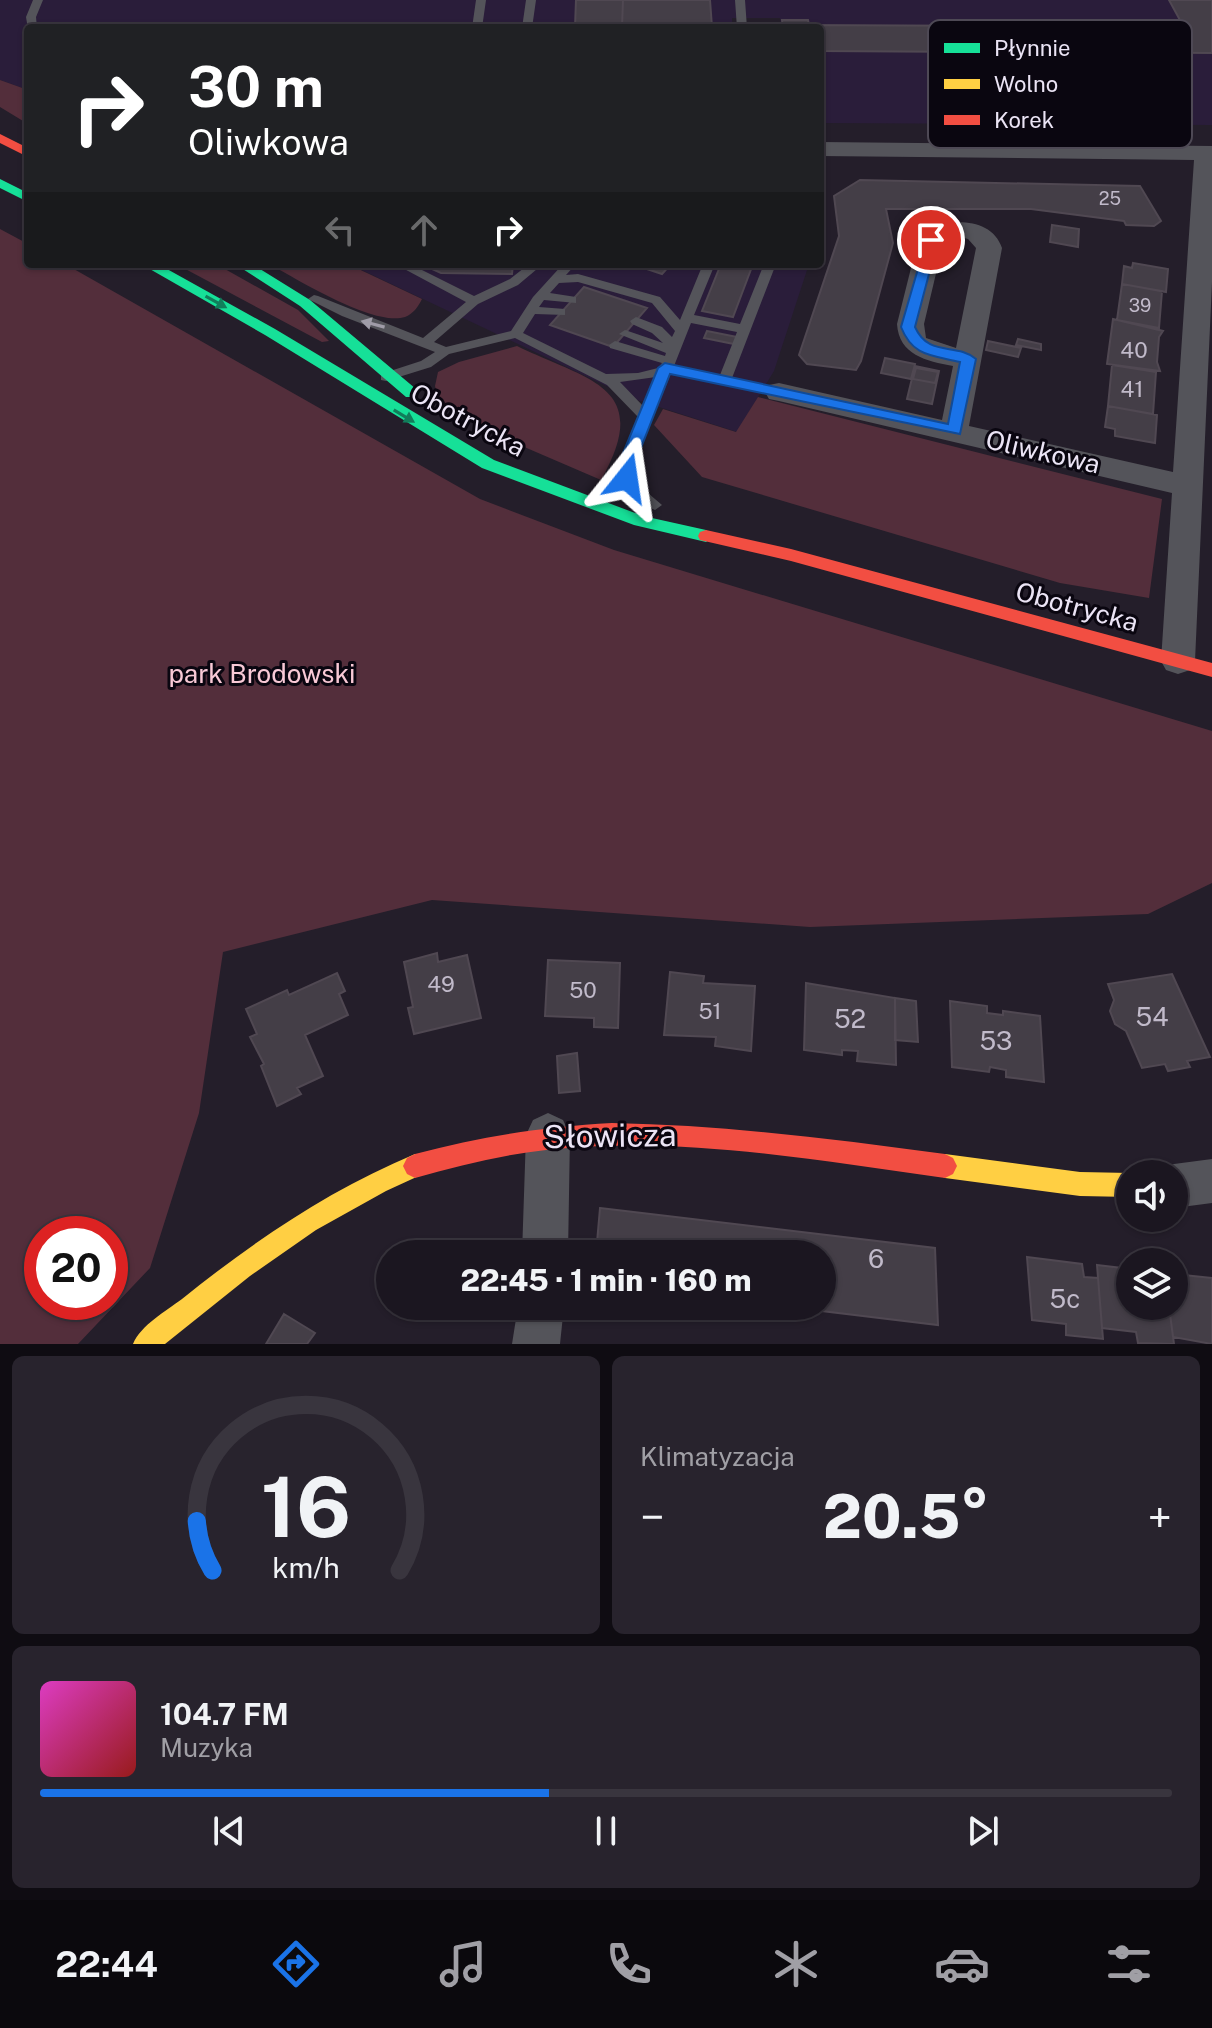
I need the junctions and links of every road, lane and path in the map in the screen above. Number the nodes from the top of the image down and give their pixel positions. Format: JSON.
{"nodes":[{"id":1,"x":38,"y":0,"type":"edge"},
{"id":2,"x":481,"y":0,"type":"edge"},
{"id":3,"x":531,"y":0,"type":"edge"},
{"id":4,"x":740,"y":0,"type":"edge"},
{"id":5,"x":32,"y":24,"type":"edge"},
{"id":6,"x":478,"y":24,"type":"edge"},
{"id":7,"x":528,"y":24,"type":"edge"},
{"id":8,"x":742,"y":24,"type":"edge"},
{"id":9,"x":0,"y":138,"type":"edge"},
{"id":10,"x":824,"y":149,"type":"edge"},
{"id":11,"x":24,"y":151,"type":"edge"},
{"id":12,"x":1209,"y":153,"type":"edge"},
{"id":13,"x":0,"y":183,"type":"edge"},
{"id":14,"x":24,"y":196,"type":"edge"},
{"id":15,"x":155,"y":268,"type":"edge"},
{"id":16,"x":249,"y":268,"type":"edge"},
{"id":17,"x":409,"y":268,"type":"edge"},
{"id":18,"x":532,"y":268,"type":"edge"},
{"id":19,"x":566,"y":268,"type":"edge"},
{"id":20,"x":712,"y":268,"type":"edge"},
{"id":21,"x":768,"y":270,"type":"edge"},
{"id":22,"x":749,"y":274,"type":"dead end"},
{"id":23,"x":270,"y":279,"type":"junction"},
{"id":24,"x":548,"y":288,"type":"junction"},
{"id":25,"x":742,"y":294,"type":"dead end"},
{"id":26,"x":576,"y":295,"type":"dead end"},
{"id":27,"x":757,"y":297,"type":"junction"},
{"id":28,"x":474,"y":301,"type":"junction"},
{"id":29,"x":736,"y":309,"type":"dead end"},
{"id":30,"x":752,"y":312,"type":"junction"},
{"id":31,"x":528,"y":316,"type":"junction"},
{"id":32,"x":557,"y":316,"type":"dead end"},
{"id":33,"x":640,"y":316,"type":"dead end"},
{"id":34,"x":745,"y":329,"type":"junction"},
{"id":35,"x":516,"y":334,"type":"junction"},
{"id":36,"x":620,"y":339,"type":"dead end"},
{"id":37,"x":425,"y":343,"type":"junction"},
{"id":38,"x":674,"y":348,"type":"junction"},
{"id":39,"x":445,"y":351,"type":"junction"},
{"id":40,"x":968,"y":359,"type":"junction"},
{"id":41,"x":337,"y":376,"type":"junction"},
{"id":42,"x":388,"y":376,"type":"junction"},
{"id":43,"x":605,"y":378,"type":"junction"},
{"id":44,"x":725,"y":380,"type":"junction"},
{"id":45,"x":779,"y":392,"type":"joint"},
{"id":46,"x":429,"y":403,"type":"dead end"},
{"id":47,"x":646,"y":417,"type":"junction"},
{"id":48,"x":954,"y":430,"type":"junction"},
{"id":49,"x":543,"y":464,"type":"dead end"},
{"id":50,"x":1187,"y":486,"type":"junction"},
{"id":51,"x":655,"y":505,"type":"junction"},
{"id":52,"x":791,"y":555,"type":"junction"},
{"id":53,"x":1178,"y":661,"type":"junction"},
{"id":54,"x":1212,"y":670,"type":"edge"},
{"id":55,"x":548,"y":1135,"type":"junction"},
{"id":56,"x":1212,"y":1181,"type":"edge"},
{"id":57,"x":1188,"y":1184,"type":"edge"},
{"id":58,"x":1116,"y":1185,"type":"edge"},
{"id":59,"x":545,"y":1240,"type":"edge"},
{"id":60,"x":539,"y":1320,"type":"edge"},
{"id":61,"x":146,"y":1344,"type":"edge"},
{"id":62,"x":536,"y":1344,"type":"edge"}],
"edges":[{"from":1,"to":5,"type":"lane"},
{"from":2,"to":6,"type":"lane"},
{"from":3,"to":7,"type":"lane"},
{"from":4,"to":8,"type":"lane"},
{"from":9,"to":11,"type":"street"},
{"from":10,"to":12,"type":"street"},
{"from":12,"to":50,"type":"street"},
{"from":13,"to":14,"type":"street"},
{"from":15,"to":41,"type":"street","name":"Obotrycka","one_way":true},
{"from":16,"to":23,"type":"street","name":"Obotrycka"},
{"from":17,"to":28,"type":"lane"},
{"from":18,"to":28,"type":"lane"},
{"from":19,"to":24,"type":"lane"},
{"from":20,"to":38,"type":"lane"},
{"from":21,"to":22,"type":"lane"},
{"from":21,"to":27,"type":"lane"},
{"from":37,"to":23,"type":"lane","one_way":true},
{"from":23,"to":42,"type":"street","name":"Obotrycka"},
{"from":24,"to":26,"type":"lane"},
{"from":24,"to":31,"type":"lane"},
{"from":24,"to":38,"type":"lane"},
{"from":25,"to":27,"type":"lane"},
{"from":27,"to":30,"type":"lane"},
{"from":28,"to":37,"type":"lane"},
{"from":29,"to":30,"type":"lane"},
{"from":30,"to":34,"type":"lane"},
{"from":31,"to":32,"type":"lane"},
{"from":31,"to":35,"type":"lane"},
{"from":33,"to":38,"type":"lane"},
{"from":34,"to":38,"type":"lane"},
{"from":34,"to":44,"type":"lane"},
{"from":35,"to":39,"type":"lane"},
{"from":35,"to":43,"type":"lane"},
{"from":36,"to":38,"type":"lane"},
{"from":37,"to":39,"type":"lane"},
{"from":38,"to":43,"type":"lane"},
{"from":38,"to":44,"type":"lane","name":"Oliwkowa"},
{"from":38,"to":47,"type":"lane"},
{"from":39,"to":42,"type":"lane"},
{"from":40,"to":40,"type":"street"},
{"from":40,"to":48,"type":"street"},
{"from":41,"to":42,"type":"lane"},
{"from":41,"to":52,"type":"street","name":"Obotrycka","one_way":true},
{"from":42,"to":46,"type":"street","name":"Obotrycka"},
{"from":43,"to":47,"type":"lane"},
{"from":44,"to":45,"type":"lane","name":"Oliwkowa"},
{"from":45,"to":48,"type":"street","name":"Oliwkowa"},
{"from":47,"to":51,"type":"lane"},
{"from":48,"to":50,"type":"street","name":"Oliwkowa"},
{"from":49,"to":51,"type":"street","name":"Obotrycka"},
{"from":50,"to":53,"type":"street"},
{"from":51,"to":52,"type":"street","name":"Obotrycka"},
{"from":52,"to":53,"type":"street","name":"Obotrycka"},
{"from":53,"to":54,"type":"street","name":"Obotrycka"},
{"from":55,"to":58,"type":"street","name":"Słowicza"},
{"from":55,"to":59,"type":"street"},
{"from":55,"to":61,"type":"street","name":"Słowicza"},
{"from":56,"to":57,"type":"street"},
{"from":60,"to":62,"type":"street"}]}
